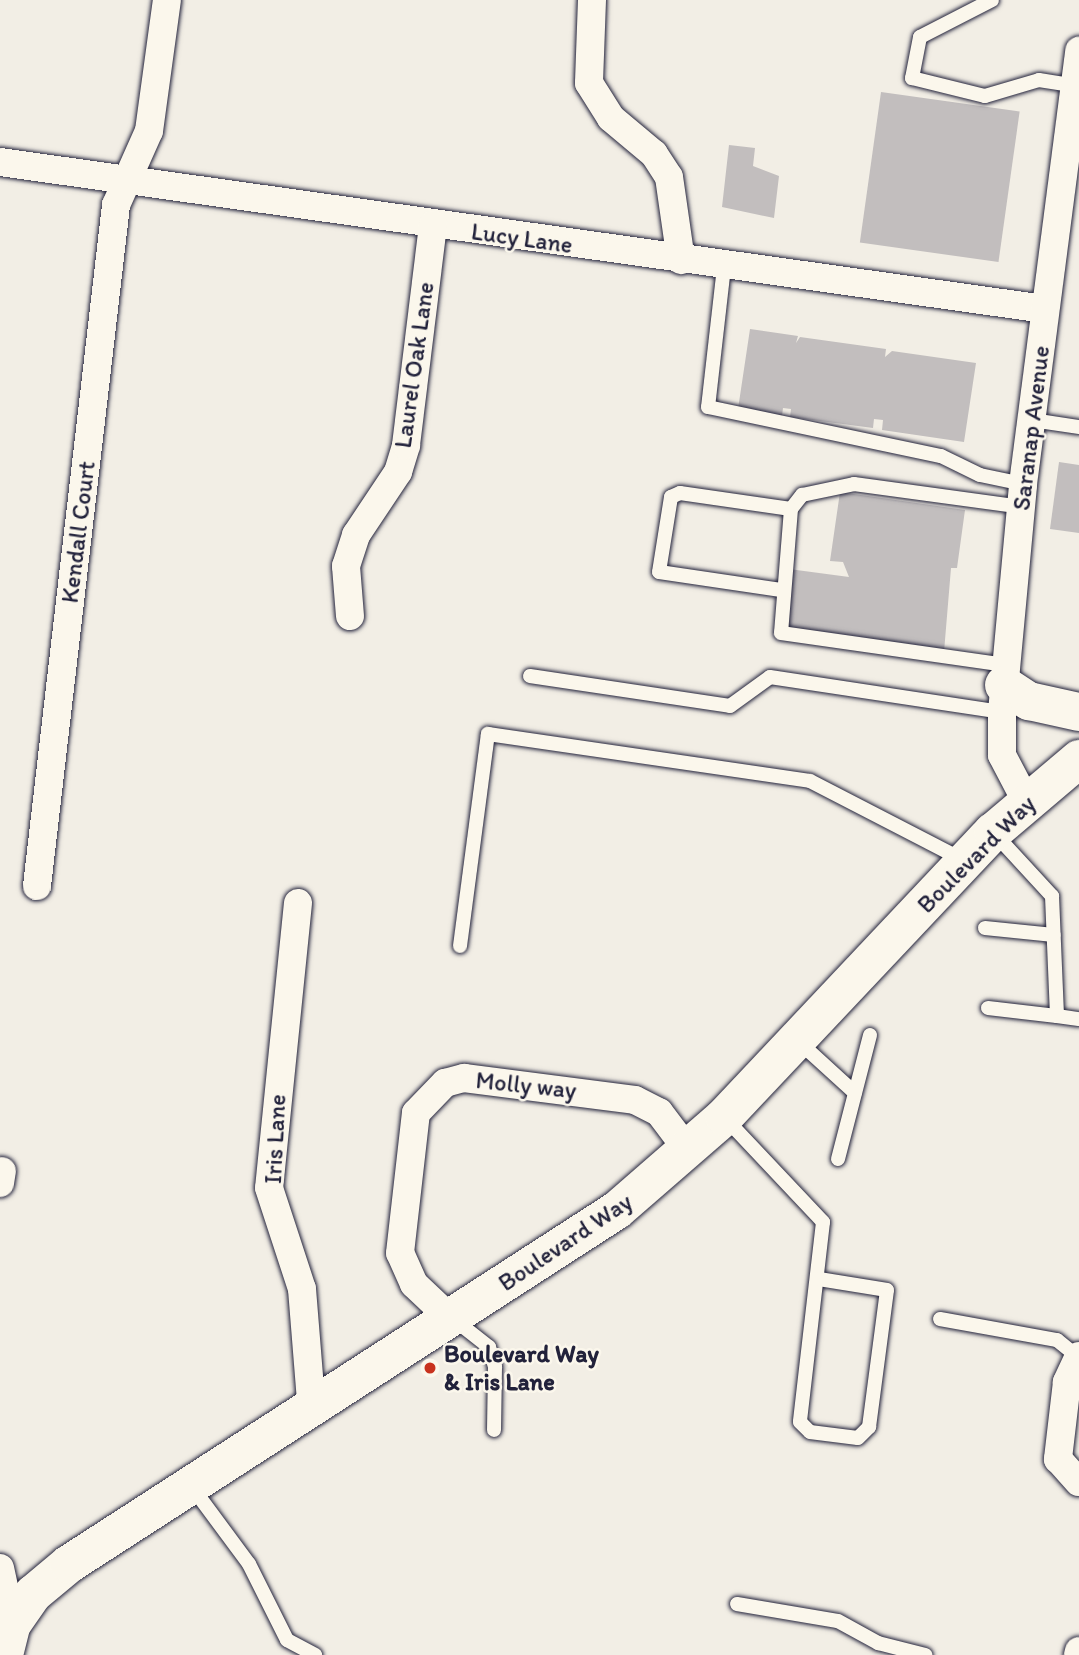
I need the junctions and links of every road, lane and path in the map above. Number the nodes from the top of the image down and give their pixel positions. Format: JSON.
{"nodes":[{"id":1,"x":167,"y":0,"type":"edge"},
{"id":2,"x":592,"y":0,"type":"edge"},
{"id":3,"x":992,"y":0,"type":"edge"},
{"id":4,"x":1079,"y":51,"type":"edge"},
{"id":5,"x":1075,"y":86,"type":"junction"},
{"id":6,"x":1074,"y":134,"type":"edge"},
{"id":7,"x":0,"y":162,"type":"edge"},
{"id":8,"x":128,"y":180,"type":"junction"},
{"id":9,"x":1069,"y":199,"type":"edge"},
{"id":10,"x":433,"y":226,"type":"junction"},
{"id":11,"x":681,"y":260,"type":"junction"},
{"id":12,"x":724,"y":267,"type":"junction"},
{"id":13,"x":1045,"y":309,"type":"junction"},
{"id":14,"x":1032,"y":421,"type":"junction"},
{"id":15,"x":1079,"y":427,"type":"edge"},
{"id":16,"x":1022,"y":495,"type":"junction"},
{"id":17,"x":791,"y":509,"type":"junction"},
{"id":18,"x":781,"y":590,"type":"junction"},
{"id":19,"x":350,"y":616,"type":"dead end"},
{"id":20,"x":530,"y":676,"type":"dead end"},
{"id":21,"x":1004,"y":688,"type":"junction"},
{"id":22,"x":1079,"y":712,"type":"edge"},
{"id":23,"x":1079,"y":759,"type":"edge"},
{"id":24,"x":1026,"y":801,"type":"junction"},
{"id":25,"x":993,"y":832,"type":"junction"},
{"id":26,"x":966,"y":861,"type":"junction"},
{"id":27,"x":37,"y":886,"type":"dead end"},
{"id":28,"x":298,"y":903,"type":"dead end"},
{"id":29,"x":985,"y":928,"type":"dead end"},
{"id":30,"x":1054,"y":935,"type":"junction"},
{"id":31,"x":460,"y":946,"type":"dead end"},
{"id":32,"x":988,"y":1008,"type":"dead end"},
{"id":33,"x":1058,"y":1016,"type":"junction"},
{"id":34,"x":1079,"y":1018,"type":"edge"},
{"id":35,"x":870,"y":1034,"type":"dead end"},
{"id":36,"x":797,"y":1040,"type":"junction"},
{"id":37,"x":855,"y":1093,"type":"junction"},
{"id":38,"x":724,"y":1117,"type":"junction"},
{"id":39,"x":687,"y":1149,"type":"junction"},
{"id":40,"x":838,"y":1159,"type":"dead end"},
{"id":41,"x":819,"y":1279,"type":"junction"},
{"id":42,"x":451,"y":1319,"type":"junction"},
{"id":43,"x":940,"y":1319,"type":"dead end"},
{"id":44,"x":1078,"y":1356,"type":"edge"},
{"id":45,"x":312,"y":1412,"type":"junction"},
{"id":46,"x":494,"y":1430,"type":"dead end"},
{"id":47,"x":1079,"y":1482,"type":"edge"},
{"id":48,"x":191,"y":1487,"type":"junction"},
{"id":49,"x":0,"y":1568,"type":"edge"},
{"id":50,"x":737,"y":1604,"type":"dead end"},
{"id":51,"x":5,"y":1635,"type":"edge"},
{"id":52,"x":316,"y":1655,"type":"edge"},
{"id":53,"x":925,"y":1655,"type":"edge"}],
"edges":[{"from":1,"to":8,"type":"street","name":"Kendall Court"},
{"from":2,"to":11,"type":"street"},
{"from":3,"to":5,"type":"lane"},
{"from":4,"to":5,"type":"street","name":"Saranap Avenue"},
{"from":5,"to":6,"type":"street","name":"Saranap Avenue"},
{"from":6,"to":9,"type":"street","name":"Saranap Avenue"},
{"from":7,"to":8,"type":"street","name":"Lucy Lane"},
{"from":8,"to":10,"type":"street","name":"Lucy Lane"},
{"from":8,"to":27,"type":"street","name":"Kendall Court"},
{"from":9,"to":13,"type":"street","name":"Saranap Avenue"},
{"from":10,"to":11,"type":"street","name":"Lucy Lane"},
{"from":10,"to":19,"type":"street","name":"Laurel Oak Lane"},
{"from":11,"to":12,"type":"street","name":"Lucy Lane"},
{"from":12,"to":13,"type":"street","name":"Lucy Lane"},
{"from":12,"to":16,"type":"lane"},
{"from":13,"to":14,"type":"street","name":"Saranap Avenue"},
{"from":14,"to":15,"type":"lane"},
{"from":14,"to":16,"type":"street","name":"Saranap Avenue"},
{"from":16,"to":17,"type":"lane"},
{"from":16,"to":21,"type":"street","name":"Saranap Avenue"},
{"from":17,"to":18,"type":"lane"},
{"from":17,"to":18,"type":"lane"},
{"from":18,"to":21,"type":"lane"},
{"from":20,"to":21,"type":"lane"},
{"from":21,"to":22,"type":"street"},
{"from":21,"to":24,"type":"street","name":"Saranap Avenue"},
{"from":23,"to":24,"type":"street","name":"Boulevard Way"},
{"from":24,"to":25,"type":"street","name":"Boulevard Way"},
{"from":25,"to":26,"type":"street","name":"Boulevard Way"},
{"from":25,"to":30,"type":"lane"},
{"from":26,"to":31,"type":"lane"},
{"from":26,"to":36,"type":"street","name":"Boulevard Way"},
{"from":28,"to":45,"type":"street","name":"Iris Lane"},
{"from":29,"to":30,"type":"lane"},
{"from":30,"to":33,"type":"lane"},
{"from":32,"to":33,"type":"lane"},
{"from":33,"to":34,"type":"lane"},
{"from":35,"to":37,"type":"lane"},
{"from":36,"to":37,"type":"lane"},
{"from":36,"to":38,"type":"street","name":"Boulevard Way"},
{"from":37,"to":40,"type":"lane"},
{"from":38,"to":39,"type":"street","name":"Boulevard Way"},
{"from":38,"to":41,"type":"lane"},
{"from":39,"to":42,"type":"street","name":"Boulevard Way"},
{"from":39,"to":42,"type":"street","name":"Molly way"},
{"from":41,"to":41,"type":"lane"},
{"from":42,"to":45,"type":"street","name":"Boulevard Way"},
{"from":42,"to":46,"type":"lane"},
{"from":43,"to":44,"type":"lane"},
{"from":44,"to":47,"type":"street"},
{"from":45,"to":48,"type":"street","name":"Boulevard Way"},
{"from":48,"to":51,"type":"street","name":"Boulevard Way"},
{"from":48,"to":52,"type":"lane"},
{"from":49,"to":51,"type":"street"},
{"from":50,"to":53,"type":"lane"}]}
